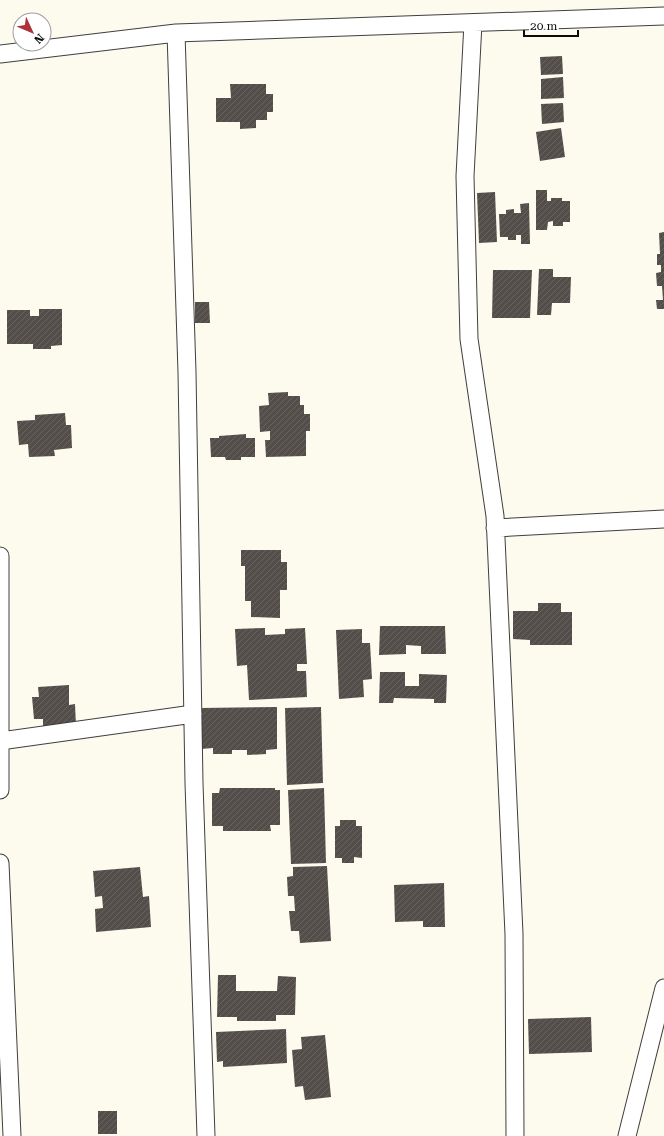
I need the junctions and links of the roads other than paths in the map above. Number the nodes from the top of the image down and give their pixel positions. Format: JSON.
{"nodes":[{"id":1,"x":664,"y":16,"type":"edge"},
{"id":2,"x":473,"y":23,"type":"junction"},
{"id":3,"x":176,"y":33,"type":"junction"},
{"id":4,"x":0,"y":54,"type":"edge"},
{"id":5,"x":664,"y":519,"type":"edge"},
{"id":6,"x":495,"y":528,"type":"junction"},
{"id":7,"x":0,"y":556,"type":"edge"},
{"id":8,"x":193,"y":714,"type":"junction"},
{"id":9,"x":0,"y":741,"type":"edge"},
{"id":10,"x":0,"y":790,"type":"edge"},
{"id":11,"x":0,"y":863,"type":"edge"},
{"id":12,"x":664,"y":988,"type":"edge"},
{"id":13,"x":12,"y":1136,"type":"edge"},
{"id":14,"x":206,"y":1136,"type":"edge"},
{"id":15,"x":515,"y":1136,"type":"edge"},
{"id":16,"x":627,"y":1136,"type":"edge"}],
"edges":[{"from":1,"to":2,"type":"street"},
{"from":2,"to":3,"type":"street"},
{"from":2,"to":6,"type":"street"},
{"from":3,"to":4,"type":"street"},
{"from":3,"to":8,"type":"street"},
{"from":5,"to":6,"type":"street"},
{"from":6,"to":15,"type":"street"},
{"from":7,"to":9,"type":"street"},
{"from":8,"to":9,"type":"street"},
{"from":8,"to":14,"type":"street"},
{"from":9,"to":10,"type":"street"},
{"from":11,"to":13,"type":"street"},
{"from":12,"to":16,"type":"street"}]}
